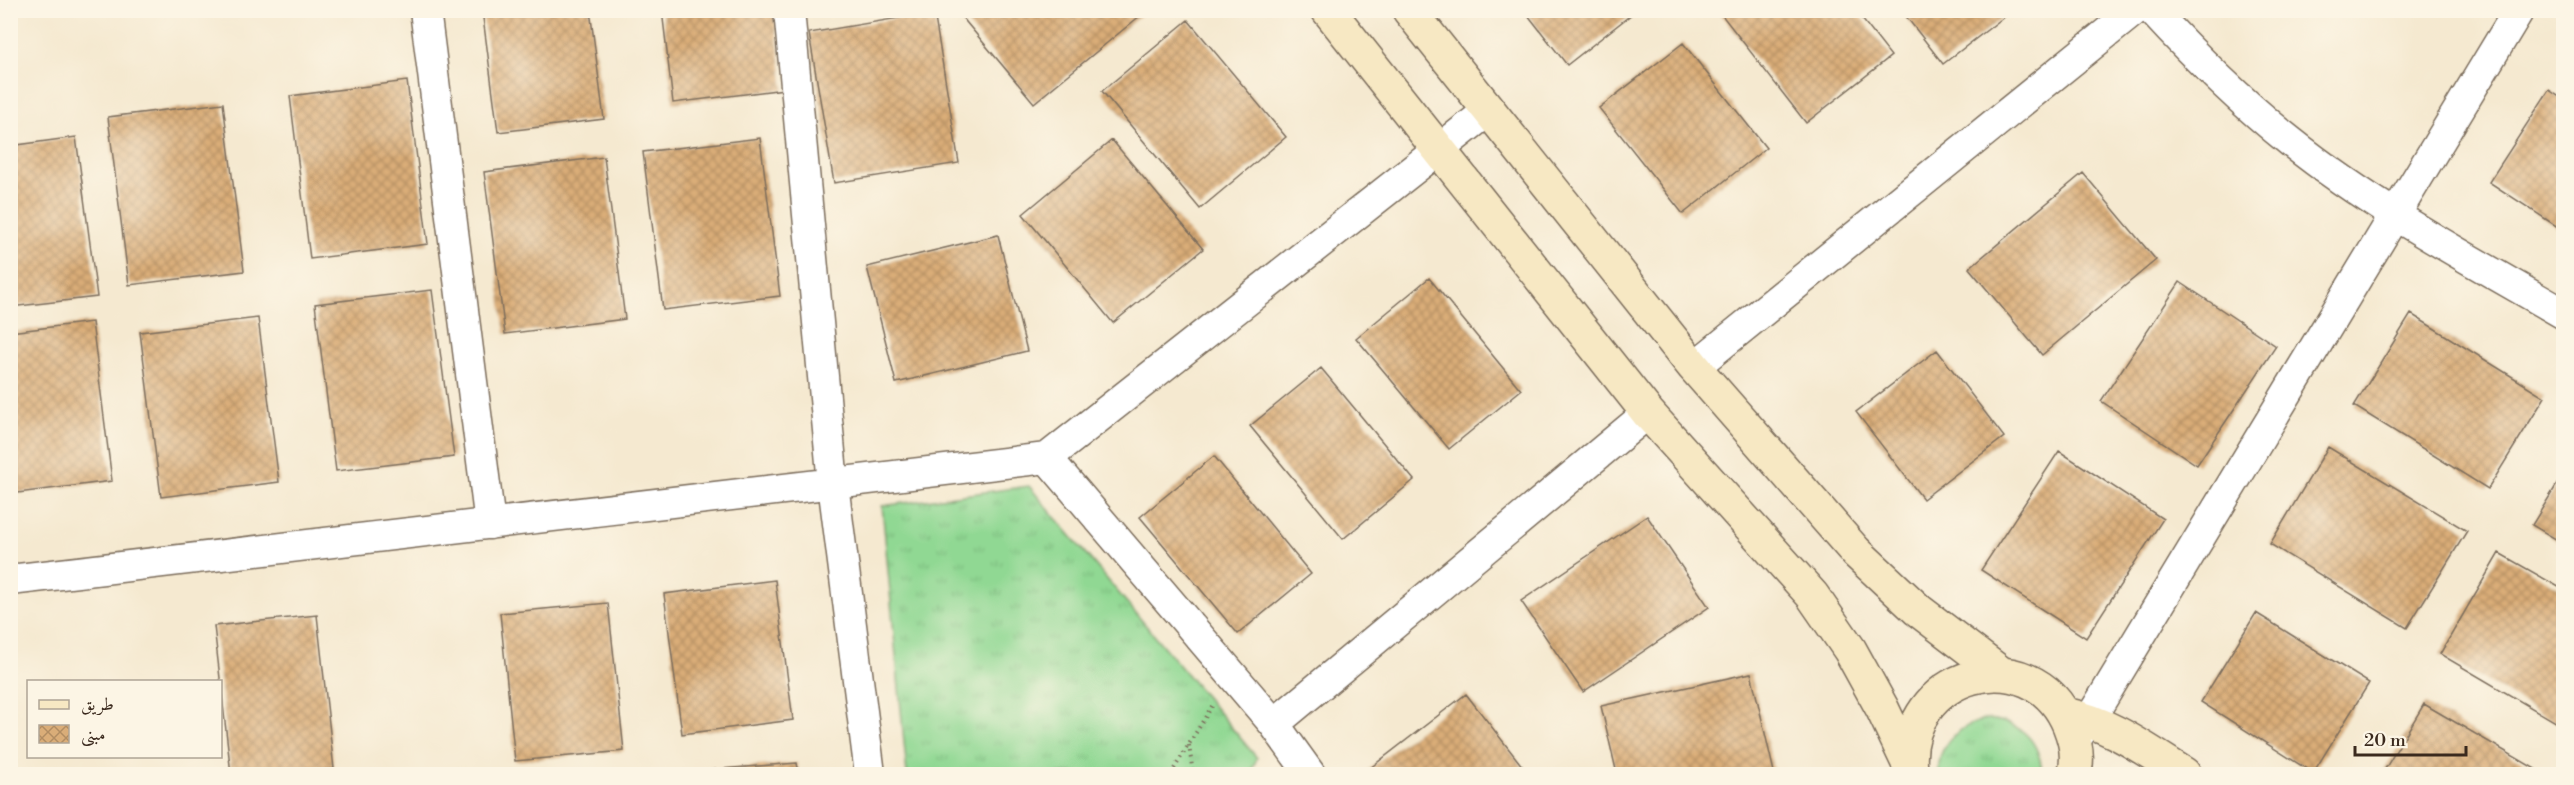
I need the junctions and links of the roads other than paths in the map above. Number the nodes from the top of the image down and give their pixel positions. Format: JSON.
{"nodes":[{"id":1,"x":425,"y":10,"type":"edge"},
{"id":2,"x":789,"y":10,"type":"edge"},
{"id":3,"x":1328,"y":10,"type":"edge"},
{"id":4,"x":1409,"y":10,"type":"edge"},
{"id":5,"x":2135,"y":10,"type":"edge"},
{"id":6,"x":2152,"y":10,"type":"edge"},
{"id":7,"x":2519,"y":10,"type":"edge"},
{"id":8,"x":1489,"y":110,"type":"junction"},
{"id":9,"x":1438,"y":150,"type":"junction"},
{"id":10,"x":2395,"y":215,"type":"junction"},
{"id":11,"x":2564,"y":314,"type":"edge"},
{"id":12,"x":1694,"y":366,"type":"junction"},
{"id":13,"x":1648,"y":412,"type":"junction"},
{"id":14,"x":1047,"y":458,"type":"junction"},
{"id":15,"x":833,"y":484,"type":"junction"},
{"id":16,"x":490,"y":524,"type":"junction"},
{"id":17,"x":10,"y":580,"type":"edge"},
{"id":18,"x":2002,"y":674,"type":"junction"},
{"id":19,"x":1274,"y":724,"type":"junction"},
{"id":20,"x":2076,"y":724,"type":"junction"},
{"id":21,"x":1911,"y":771,"type":"edge"},
{"id":22,"x":870,"y":774,"type":"edge"},
{"id":23,"x":1310,"y":774,"type":"edge"},
{"id":24,"x":2074,"y":774,"type":"edge"},
{"id":25,"x":2184,"y":774,"type":"edge"}],
"edges":[{"from":1,"to":16,"type":"street"},
{"from":2,"to":15,"type":"street"},
{"from":3,"to":9,"type":"street"},
{"from":4,"to":8,"type":"street"},
{"from":5,"to":12,"type":"street"},
{"from":6,"to":10,"type":"street"},
{"from":7,"to":10,"type":"street"},
{"from":8,"to":9,"type":"street"},
{"from":8,"to":12,"type":"street"},
{"from":9,"to":13,"type":"street"},
{"from":9,"to":14,"type":"street"},
{"from":10,"to":11,"type":"street"},
{"from":10,"to":20,"type":"street"},
{"from":12,"to":18,"type":"street"},
{"from":13,"to":19,"type":"street"},
{"from":13,"to":21,"type":"street"},
{"from":14,"to":15,"type":"street"},
{"from":14,"to":19,"type":"street"},
{"from":15,"to":16,"type":"street"},
{"from":15,"to":22,"type":"street"},
{"from":16,"to":17,"type":"street"},
{"from":18,"to":20,"type":"street"},
{"from":18,"to":21,"type":"street"},
{"from":19,"to":23,"type":"street"},
{"from":20,"to":24,"type":"street"},
{"from":20,"to":25,"type":"street"}]}
